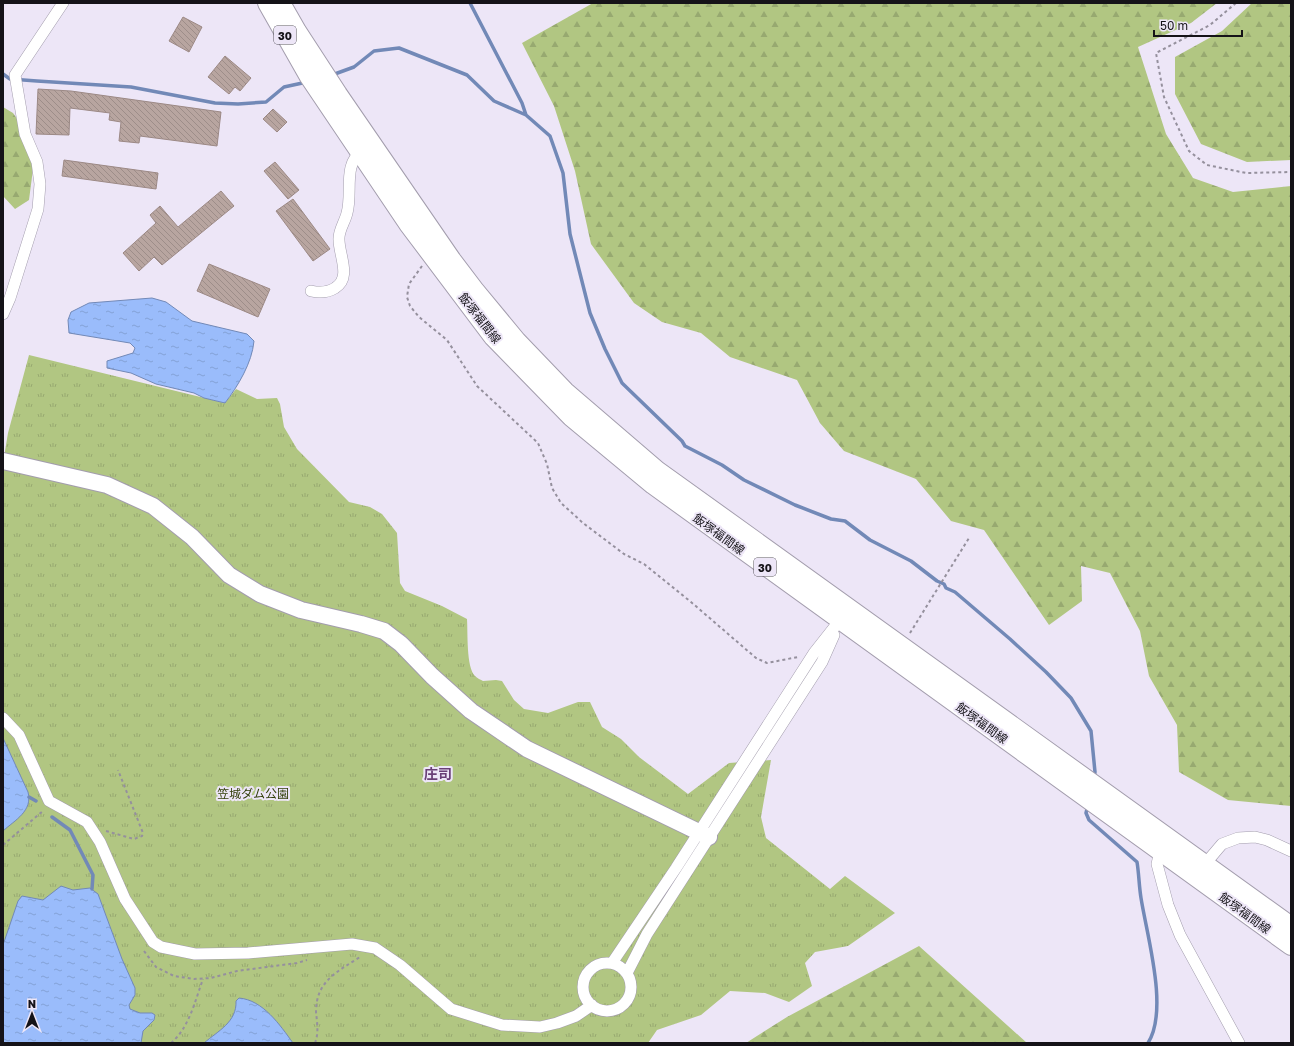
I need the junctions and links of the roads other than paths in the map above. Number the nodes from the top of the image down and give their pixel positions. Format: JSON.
{"nodes":[{"id":1,"x":63,"y":3,"type":"edge"},
{"id":2,"x":267,"y":3,"type":"edge"},
{"id":3,"x":282,"y":3,"type":"edge"},
{"id":4,"x":311,"y":66,"type":"junction"},
{"id":5,"x":366,"y":148,"type":"junction"},
{"id":6,"x":311,"y":291,"type":"dead end"},
{"id":7,"x":3,"y":314,"type":"edge"},
{"id":8,"x":3,"y":462,"type":"edge"},
{"id":9,"x":845,"y":615,"type":"junction"},
{"id":10,"x":3,"y":718,"type":"edge"},
{"id":11,"x":703,"y":835,"type":"junction"},
{"id":12,"x":1160,"y":851,"type":"junction"},
{"id":13,"x":1291,"y":851,"type":"edge"},
{"id":14,"x":1205,"y":864,"type":"junction"},
{"id":15,"x":1291,"y":926,"type":"edge"},
{"id":16,"x":1291,"y":946,"type":"edge"},
{"id":17,"x":612,"y":963,"type":"junction"},
{"id":18,"x":627,"y":973,"type":"junction"},
{"id":19,"x":592,"y":1005,"type":"junction"},
{"id":20,"x":1239,"y":1043,"type":"edge"}],
"edges":[{"from":1,"to":7,"type":"street"},
{"from":2,"to":4,"type":"main road","name":"飯塚福間線","number":"30"},
{"from":3,"to":4,"type":"main road","name":"飯塚福間線","number":"30"},
{"from":4,"to":5,"type":"main road","name":"飯塚福間線","number":"30"},
{"from":5,"to":6,"type":"street"},
{"from":5,"to":9,"type":"main road","name":"飯塚福間線","number":"30"},
{"from":5,"to":9,"type":"main road","name":"飯塚福間線","number":"30"},
{"from":8,"to":11,"type":"street"},
{"from":9,"to":11,"type":"street"},
{"from":9,"to":11,"type":"street"},
{"from":9,"to":12,"type":"main road","name":"飯塚福間線","number":"30"},
{"from":9,"to":14,"type":"main road","name":"飯塚福間線","number":"30"},
{"from":10,"to":19,"type":"street"},
{"from":11,"to":17,"type":"street"},
{"from":11,"to":18,"type":"street"},
{"from":12,"to":16,"type":"main road","name":"飯塚福間線","number":"30"},
{"from":12,"to":20,"type":"street"},
{"from":13,"to":14,"type":"street"},
{"from":14,"to":15,"type":"main road","name":"飯塚福間線","number":"30"},
{"from":17,"to":18,"type":"street"},
{"from":17,"to":19,"type":"street"},
{"from":18,"to":19,"type":"street"}]}
